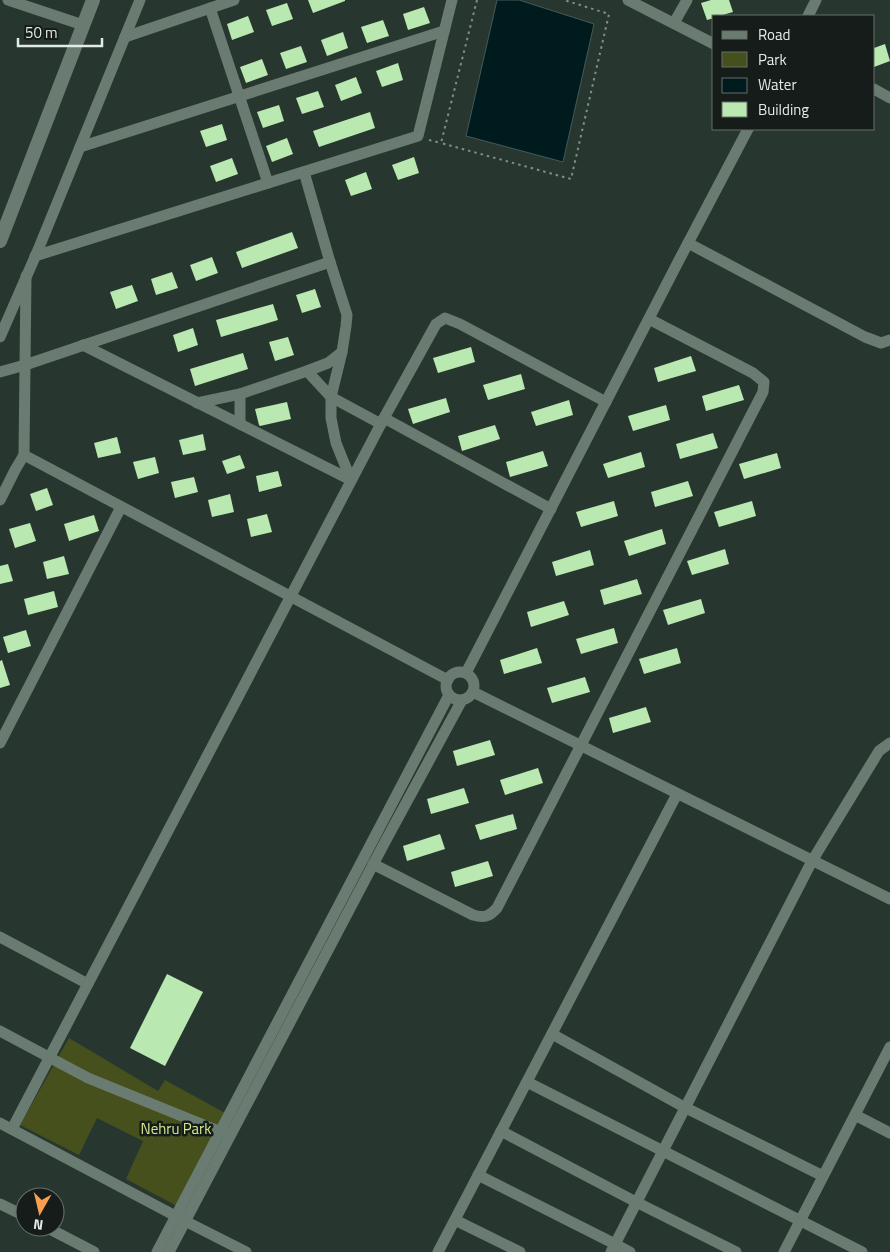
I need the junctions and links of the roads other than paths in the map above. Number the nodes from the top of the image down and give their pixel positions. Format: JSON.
{"nodes":[{"id":1,"x":8,"y":0,"type":"edge"},
{"id":2,"x":93,"y":0,"type":"edge"},
{"id":3,"x":140,"y":0,"type":"edge"},
{"id":4,"x":234,"y":0,"type":"edge"},
{"id":5,"x":452,"y":0,"type":"edge"},
{"id":6,"x":628,"y":0,"type":"edge"},
{"id":7,"x":687,"y":0,"type":"edge"},
{"id":8,"x":816,"y":0,"type":"edge"},
{"id":9,"x":210,"y":8,"type":"junction"},
{"id":10,"x":808,"y":15,"type":"edge"},
{"id":11,"x":674,"y":23,"type":"junction"},
{"id":12,"x":83,"y":25,"type":"junction"},
{"id":13,"x":444,"y":31,"type":"junction"},
{"id":14,"x":125,"y":37,"type":"junction"},
{"id":15,"x":712,"y":43,"type":"edge"},
{"id":16,"x":875,"y":90,"type":"edge"},
{"id":17,"x":239,"y":96,"type":"junction"},
{"id":18,"x":890,"y":98,"type":"edge"},
{"id":19,"x":747,"y":130,"type":"edge"},
{"id":20,"x":80,"y":147,"type":"junction"},
{"id":21,"x":304,"y":172,"type":"junction"},
{"id":22,"x":268,"y":183,"type":"junction"},
{"id":23,"x":1,"y":237,"type":"edge"},
{"id":24,"x":688,"y":243,"type":"junction"},
{"id":25,"x":35,"y":256,"type":"junction"},
{"id":26,"x":330,"y":262,"type":"junction"},
{"id":27,"x":26,"y":276,"type":"junction"},
{"id":28,"x":649,"y":319,"type":"junction"},
{"id":29,"x":0,"y":337,"type":"edge"},
{"id":30,"x":890,"y":340,"type":"edge"},
{"id":31,"x":83,"y":345,"type":"junction"},
{"id":32,"x":342,"y":352,"type":"junction"},
{"id":33,"x":26,"y":365,"type":"junction"},
{"id":34,"x":307,"y":371,"type":"junction"},
{"id":35,"x":0,"y":372,"type":"edge"},
{"id":36,"x":240,"y":394,"type":"junction"},
{"id":37,"x":331,"y":397,"type":"junction"},
{"id":38,"x":606,"y":402,"type":"junction"},
{"id":39,"x":197,"y":403,"type":"junction"},
{"id":40,"x":382,"y":421,"type":"junction"},
{"id":41,"x":240,"y":424,"type":"junction"},
{"id":42,"x":24,"y":456,"type":"junction"},
{"id":43,"x":351,"y":480,"type":"junction"},
{"id":44,"x":0,"y":500,"type":"edge"},
{"id":45,"x":121,"y":507,"type":"junction"},
{"id":46,"x":550,"y":509,"type":"junction"},
{"id":47,"x":291,"y":597,"type":"junction"},
{"id":48,"x":466,"y":673,"type":"junction"},
{"id":49,"x":448,"y":680,"type":"junction"},
{"id":50,"x":473,"y":692,"type":"junction"},
{"id":51,"x":449,"y":695,"type":"junction"},
{"id":52,"x":462,"y":700,"type":"junction"},
{"id":53,"x":0,"y":743,"type":"edge"},
{"id":54,"x":890,"y":743,"type":"edge"},
{"id":55,"x":580,"y":746,"type":"junction"},
{"id":56,"x":677,"y":794,"type":"junction"},
{"id":57,"x":812,"y":861,"type":"junction"},
{"id":58,"x":374,"y":864,"type":"junction"},
{"id":59,"x":890,"y":900,"type":"edge"},
{"id":60,"x":0,"y":937,"type":"edge"},
{"id":61,"x":88,"y":984,"type":"junction"},
{"id":62,"x":0,"y":1031,"type":"edge"},
{"id":63,"x":552,"y":1034,"type":"junction"},
{"id":64,"x":890,"y":1047,"type":"edge"},
{"id":65,"x":49,"y":1057,"type":"junction"},
{"id":66,"x":527,"y":1082,"type":"junction"},
{"id":67,"x":684,"y":1107,"type":"junction"},
{"id":68,"x":855,"y":1115,"type":"junction"},
{"id":69,"x":0,"y":1123,"type":"edge"},
{"id":70,"x":12,"y":1129,"type":"junction"},
{"id":71,"x":501,"y":1131,"type":"junction"},
{"id":72,"x":890,"y":1133,"type":"edge"},
{"id":73,"x":225,"y":1134,"type":"junction"},
{"id":74,"x":662,"y":1150,"type":"junction"},
{"id":75,"x":478,"y":1175,"type":"junction"},
{"id":76,"x":824,"y":1176,"type":"junction"},
{"id":77,"x":636,"y":1202,"type":"junction"},
{"id":78,"x":0,"y":1204,"type":"edge"},
{"id":79,"x":15,"y":1211,"type":"edge"},
{"id":80,"x":181,"y":1219,"type":"junction"},
{"id":81,"x":455,"y":1220,"type":"junction"},
{"id":82,"x":801,"y":1220,"type":"junction"},
{"id":83,"x":65,"y":1237,"type":"edge"},
{"id":84,"x":613,"y":1248,"type":"edge"},
{"id":85,"x":94,"y":1252,"type":"edge"},
{"id":86,"x":157,"y":1252,"type":"edge"},
{"id":87,"x":169,"y":1252,"type":"edge"},
{"id":88,"x":246,"y":1252,"type":"edge"},
{"id":89,"x":438,"y":1252,"type":"edge"},
{"id":90,"x":520,"y":1252,"type":"edge"},
{"id":91,"x":630,"y":1252,"type":"edge"},
{"id":92,"x":736,"y":1252,"type":"edge"},
{"id":93,"x":784,"y":1252,"type":"edge"},
{"id":94,"x":862,"y":1252,"type":"edge"}],
"edges":[{"from":1,"to":12,"type":"street"},
{"from":2,"to":12,"type":"street"},
{"from":3,"to":14,"type":"street"},
{"from":4,"to":9,"type":"street"},
{"from":5,"to":13,"type":"street"},
{"from":6,"to":11,"type":"street"},
{"from":7,"to":11,"type":"street"},
{"from":8,"to":10,"type":"street"},
{"from":9,"to":14,"type":"street"},
{"from":9,"to":17,"type":"street"},
{"from":11,"to":15,"type":"street"},
{"from":12,"to":23,"type":"street"},
{"from":13,"to":17,"type":"street"},
{"from":13,"to":21,"type":"street"},
{"from":14,"to":20,"type":"street"},
{"from":16,"to":18,"type":"street"},
{"from":17,"to":20,"type":"street"},
{"from":17,"to":22,"type":"street"},
{"from":19,"to":24,"type":"street"},
{"from":20,"to":25,"type":"street"},
{"from":21,"to":22,"type":"street"},
{"from":21,"to":26,"type":"street"},
{"from":22,"to":25,"type":"street"},
{"from":24,"to":28,"type":"street"},
{"from":24,"to":30,"type":"street"},
{"from":25,"to":27,"type":"street"},
{"from":26,"to":31,"type":"street"},
{"from":26,"to":32,"type":"street"},
{"from":27,"to":29,"type":"street"},
{"from":27,"to":33,"type":"street"},
{"from":28,"to":38,"type":"street"},
{"from":28,"to":55,"type":"street"},
{"from":31,"to":33,"type":"street"},
{"from":31,"to":39,"type":"street"},
{"from":32,"to":34,"type":"street"},
{"from":32,"to":37,"type":"street"},
{"from":33,"to":35,"type":"street"},
{"from":33,"to":42,"type":"street"},
{"from":34,"to":36,"type":"street"},
{"from":34,"to":37,"type":"street"},
{"from":36,"to":39,"type":"street"},
{"from":36,"to":41,"type":"street"},
{"from":37,"to":40,"type":"street"},
{"from":37,"to":43,"type":"street"},
{"from":38,"to":40,"type":"street"},
{"from":38,"to":46,"type":"street"},
{"from":39,"to":41,"type":"street"},
{"from":40,"to":43,"type":"street"},
{"from":40,"to":46,"type":"street"},
{"from":41,"to":43,"type":"street"},
{"from":42,"to":44,"type":"street"},
{"from":42,"to":45,"type":"street"},
{"from":43,"to":47,"type":"street"},
{"from":45,"to":47,"type":"street"},
{"from":45,"to":53,"type":"street"},
{"from":46,"to":48,"type":"street"},
{"from":47,"to":49,"type":"street"},
{"from":47,"to":61,"type":"street"},
{"from":48,"to":49,"type":"street"},
{"from":48,"to":50,"type":"street"},
{"from":49,"to":51,"type":"street"},
{"from":50,"to":52,"type":"street"},
{"from":50,"to":55,"type":"street"},
{"from":51,"to":52,"type":"street"},
{"from":51,"to":73,"type":"street"},
{"from":52,"to":58,"type":"street"},
{"from":54,"to":57,"type":"street"},
{"from":55,"to":56,"type":"street"},
{"from":55,"to":58,"type":"street"},
{"from":56,"to":57,"type":"street"},
{"from":56,"to":63,"type":"street"},
{"from":57,"to":59,"type":"street"},
{"from":57,"to":67,"type":"street"},
{"from":58,"to":73,"type":"street"},
{"from":60,"to":61,"type":"street"},
{"from":61,"to":65,"type":"street"},
{"from":62,"to":65,"type":"street"},
{"from":63,"to":66,"type":"street"},
{"from":63,"to":67,"type":"street"},
{"from":64,"to":68,"type":"street"},
{"from":65,"to":70,"type":"street"},
{"from":65,"to":73,"type":"street"},
{"from":66,"to":71,"type":"street"},
{"from":66,"to":74,"type":"street"},
{"from":67,"to":74,"type":"street"},
{"from":67,"to":76,"type":"street"},
{"from":68,"to":72,"type":"street"},
{"from":68,"to":76,"type":"street"},
{"from":69,"to":70,"type":"street"},
{"from":70,"to":80,"type":"street"},
{"from":71,"to":75,"type":"street"},
{"from":71,"to":77,"type":"street"},
{"from":73,"to":80,"type":"street"},
{"from":74,"to":77,"type":"street"},
{"from":74,"to":82,"type":"street"},
{"from":75,"to":81,"type":"street"},
{"from":75,"to":84,"type":"street"},
{"from":76,"to":82,"type":"street"},
{"from":77,"to":84,"type":"street"},
{"from":77,"to":92,"type":"street"},
{"from":78,"to":79,"type":"street"},
{"from":80,"to":86,"type":"street"},
{"from":80,"to":87,"type":"street"},
{"from":80,"to":88,"type":"street"},
{"from":81,"to":89,"type":"street"},
{"from":81,"to":90,"type":"street"},
{"from":82,"to":93,"type":"street"},
{"from":82,"to":94,"type":"street"},
{"from":83,"to":85,"type":"street"},
{"from":84,"to":91,"type":"street"}]}
